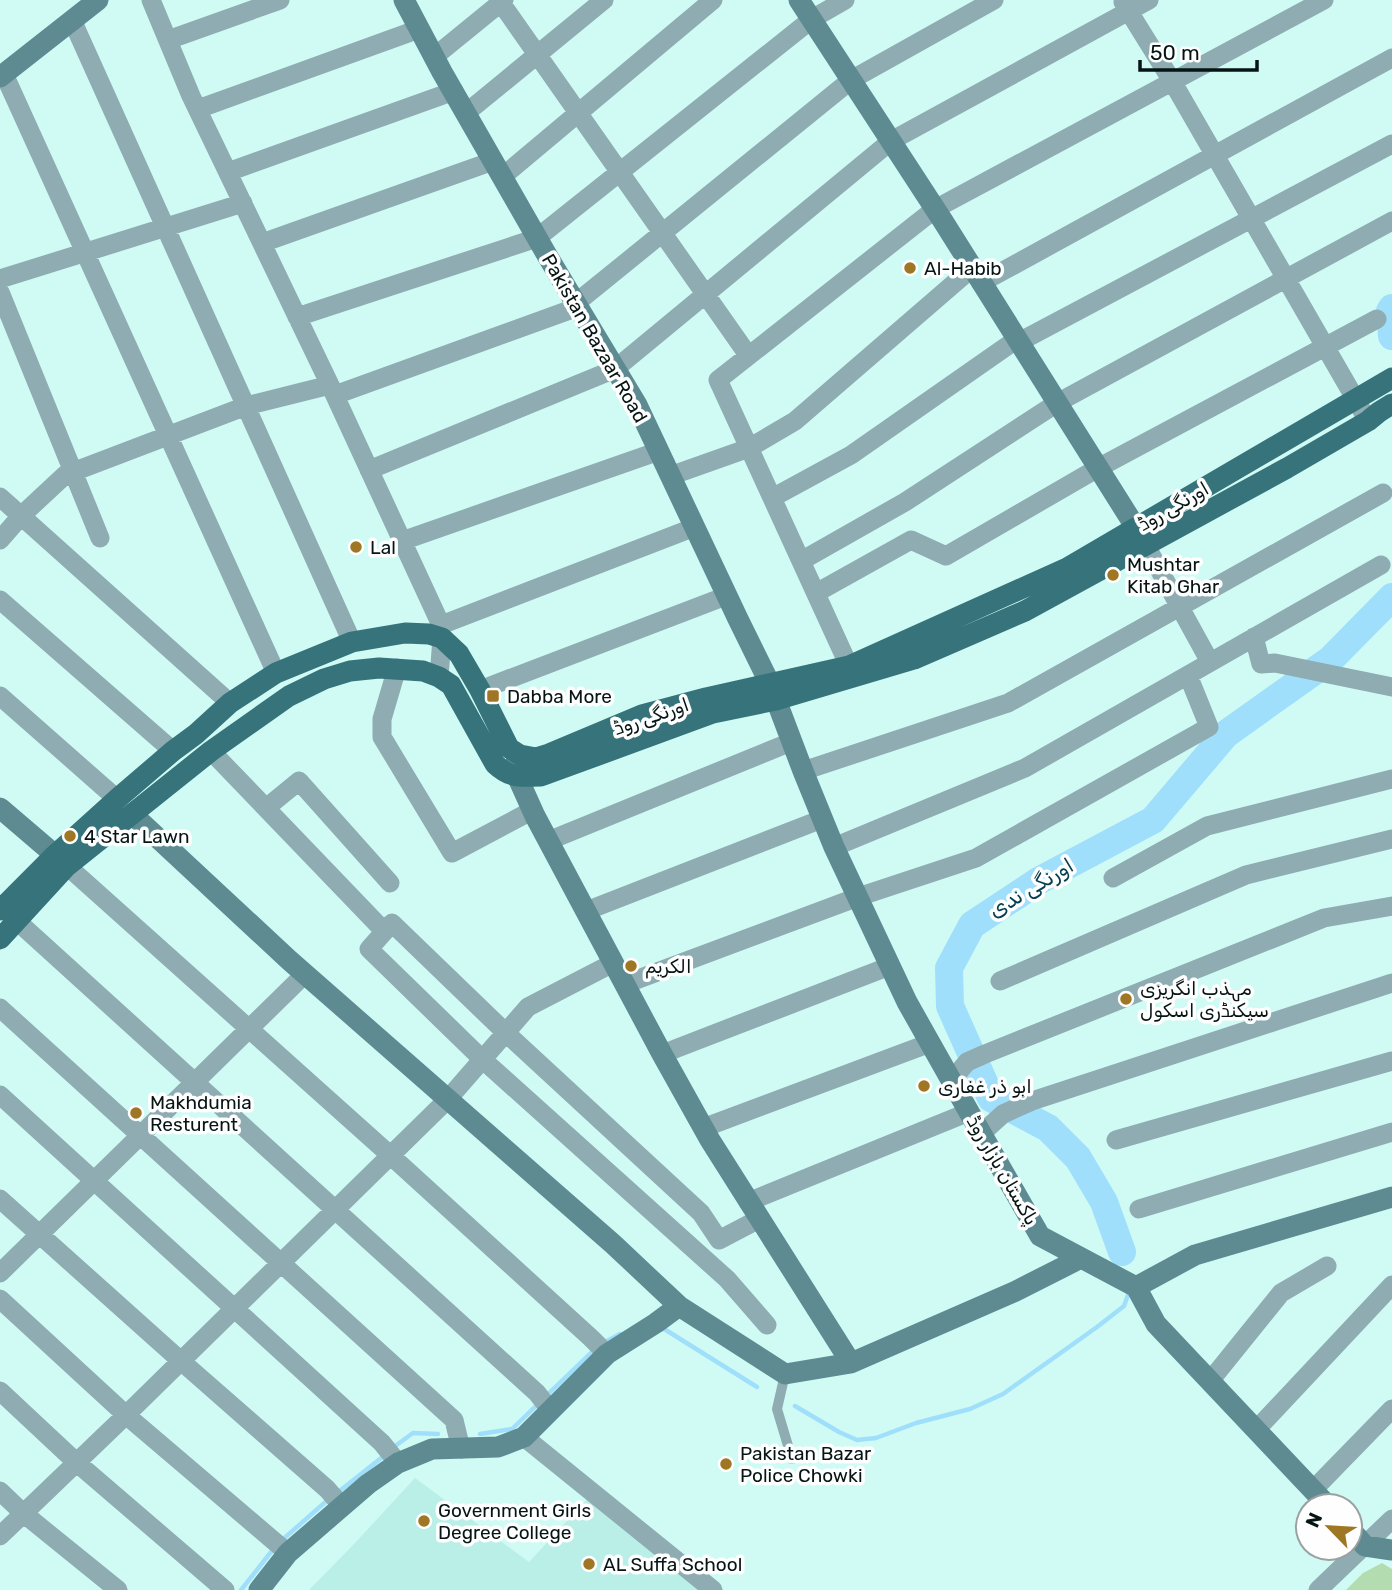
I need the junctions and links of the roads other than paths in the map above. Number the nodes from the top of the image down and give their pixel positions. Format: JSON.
{"nodes":[{"id":1,"x":98,"y":0,"type":"edge"},
{"id":2,"x":151,"y":0,"type":"edge"},
{"id":3,"x":279,"y":0,"type":"edge"},
{"id":4,"x":404,"y":0,"type":"edge"},
{"id":5,"x":604,"y":0,"type":"edge"},
{"id":6,"x":713,"y":0,"type":"edge"},
{"id":7,"x":799,"y":0,"type":"edge"},
{"id":8,"x":845,"y":0,"type":"edge"},
{"id":9,"x":994,"y":0,"type":"edge"},
{"id":10,"x":1149,"y":0,"type":"edge"},
{"id":11,"x":1325,"y":0,"type":"edge"},
{"id":12,"x":501,"y":1,"type":"edge"},
{"id":13,"x":1125,"y":6,"type":"edge"},
{"id":14,"x":811,"y":19,"type":"junction"},
{"id":15,"x":72,"y":20,"type":"junction"},
{"id":16,"x":419,"y":29,"type":"junction"},
{"id":17,"x":168,"y":40,"type":"junction"},
{"id":18,"x":538,"y":55,"type":"junction"},
{"id":19,"x":435,"y":57,"type":"junction"},
{"id":20,"x":1392,"y":58,"type":"edge"},
{"id":21,"x":2,"y":75,"type":"edge"},
{"id":22,"x":851,"y":80,"type":"junction"},
{"id":23,"x":1172,"y":81,"type":"junction"},
{"id":24,"x":454,"y":92,"type":"junction"},
{"id":25,"x":198,"y":109,"type":"junction"},
{"id":26,"x":466,"y":113,"type":"junction"},
{"id":27,"x":578,"y":113,"type":"junction"},
{"id":28,"x":891,"y":142,"type":"junction"},
{"id":29,"x":1392,"y":144,"type":"edge"},
{"id":30,"x":1215,"y":155,"type":"junction"},
{"id":31,"x":498,"y":169,"type":"junction"},
{"id":32,"x":228,"y":172,"type":"junction"},
{"id":33,"x":619,"y":172,"type":"junction"},
{"id":34,"x":243,"y":203,"type":"junction"},
{"id":35,"x":935,"y":209,"type":"junction"},
{"id":36,"x":1252,"y":218,"type":"junction"},
{"id":37,"x":1392,"y":220,"type":"edge"},
{"id":38,"x":166,"y":227,"type":"junction"},
{"id":39,"x":662,"y":233,"type":"junction"},
{"id":40,"x":537,"y":237,"type":"junction"},
{"id":41,"x":262,"y":243,"type":"junction"},
{"id":42,"x":85,"y":253,"type":"junction"},
{"id":43,"x":977,"y":275,"type":"junction"},
{"id":44,"x":1286,"y":278,"type":"junction"},
{"id":45,"x":0,"y":279,"type":"edge"},
{"id":46,"x":0,"y":292,"type":"edge"},
{"id":47,"x":705,"y":295,"type":"junction"},
{"id":48,"x":577,"y":305,"type":"junction"},
{"id":49,"x":298,"y":317,"type":"junction"},
{"id":50,"x":1377,"y":319,"type":"dead end"},
{"id":51,"x":1018,"y":340,"type":"junction"},
{"id":52,"x":1326,"y":346,"type":"junction"},
{"id":53,"x":748,"y":355,"type":"junction"},
{"id":54,"x":615,"y":369,"type":"junction"},
{"id":55,"x":1384,"y":383,"type":"edge"},
{"id":56,"x":332,"y":390,"type":"junction"},
{"id":57,"x":1356,"y":398,"type":"junction"},
{"id":58,"x":1057,"y":402,"type":"junction"},
{"id":59,"x":246,"y":406,"type":"junction"},
{"id":60,"x":1380,"y":412,"type":"edge"},
{"id":61,"x":169,"y":436,"type":"junction"},
{"id":62,"x":749,"y":448,"type":"junction"},
{"id":63,"x":659,"y":451,"type":"junction"},
{"id":64,"x":1098,"y":468,"type":"junction"},
{"id":65,"x":369,"y":470,"type":"junction"},
{"id":66,"x":74,"y":472,"type":"junction"},
{"id":67,"x":670,"y":476,"type":"junction"},
{"id":68,"x":1383,"y":493,"type":"dead end"},
{"id":69,"x":0,"y":497,"type":"edge"},
{"id":70,"x":772,"y":498,"type":"junction"},
{"id":71,"x":21,"y":516,"type":"junction"},
{"id":72,"x":695,"y":527,"type":"junction"},
{"id":73,"x":1141,"y":536,"type":"junction"},
{"id":74,"x":100,"y":538,"type":"dead end"},
{"id":75,"x":0,"y":540,"type":"edge"},
{"id":76,"x":402,"y":541,"type":"junction"},
{"id":77,"x":801,"y":561,"type":"junction"},
{"id":78,"x":1381,"y":565,"type":"dead end"},
{"id":79,"x":816,"y":593,"type":"junction"},
{"id":80,"x":726,"y":596,"type":"junction"},
{"id":81,"x":0,"y":600,"type":"edge"},
{"id":82,"x":1181,"y":607,"type":"junction"},
{"id":83,"x":441,"y":632,"type":"junction"},
{"id":84,"x":1254,"y":637,"type":"junction"},
{"id":85,"x":352,"y":642,"type":"junction"},
{"id":86,"x":1210,"y":662,"type":"junction"},
{"id":87,"x":849,"y":666,"type":"junction"},
{"id":88,"x":397,"y":668,"type":"junction"},
{"id":89,"x":276,"y":673,"type":"junction"},
{"id":90,"x":1188,"y":675,"type":"junction"},
{"id":91,"x":439,"y":677,"type":"junction"},
{"id":92,"x":1392,"y":687,"type":"edge"},
{"id":93,"x":480,"y":690,"type":"junction"},
{"id":94,"x":773,"y":692,"type":"junction"},
{"id":95,"x":0,"y":696,"type":"edge"},
{"id":96,"x":230,"y":703,"type":"junction"},
{"id":97,"x":791,"y":741,"type":"junction"},
{"id":98,"x":173,"y":751,"type":"junction"},
{"id":99,"x":211,"y":751,"type":"junction"},
{"id":100,"x":515,"y":752,"type":"junction"},
{"id":101,"x":803,"y":771,"type":"junction"},
{"id":102,"x":517,"y":776,"type":"junction"},
{"id":103,"x":1392,"y":779,"type":"edge"},
{"id":104,"x":117,"y":799,"type":"junction"},
{"id":105,"x":0,"y":808,"type":"edge"},
{"id":106,"x":266,"y":808,"type":"junction"},
{"id":107,"x":533,"y":810,"type":"junction"},
{"id":108,"x":132,"y":814,"type":"junction"},
{"id":109,"x":822,"y":819,"type":"junction"},
{"id":110,"x":1392,"y":839,"type":"edge"},
{"id":111,"x":548,"y":841,"type":"junction"},
{"id":112,"x":834,"y":847,"type":"junction"},
{"id":113,"x":61,"y":861,"type":"junction"},
{"id":114,"x":1113,"y":878,"type":"dead end"},
{"id":115,"x":390,"y":883,"type":"dead end"},
{"id":116,"x":858,"y":897,"type":"junction"},
{"id":117,"x":1392,"y":906,"type":"edge"},
{"id":118,"x":5,"y":911,"type":"edge"},
{"id":119,"x":586,"y":911,"type":"junction"},
{"id":120,"x":384,"y":931,"type":"junction"},
{"id":121,"x":0,"y":939,"type":"edge"},
{"id":122,"x":613,"y":963,"type":"junction"},
{"id":123,"x":890,"y":966,"type":"junction"},
{"id":124,"x":305,"y":974,"type":"junction"},
{"id":125,"x":1000,"y":981,"type":"dead end"},
{"id":126,"x":1392,"y":983,"type":"edge"},
{"id":127,"x":625,"y":984,"type":"junction"},
{"id":128,"x":0,"y":1008,"type":"edge"},
{"id":129,"x":249,"y":1029,"type":"junction"},
{"id":130,"x":506,"y":1033,"type":"junction"},
{"id":131,"x":930,"y":1043,"type":"junction"},
{"id":132,"x":662,"y":1054,"type":"junction"},
{"id":133,"x":482,"y":1059,"type":"junction"},
{"id":134,"x":1392,"y":1061,"type":"edge"},
{"id":135,"x":952,"y":1080,"type":"junction"},
{"id":136,"x":195,"y":1082,"type":"junction"},
{"id":137,"x":0,"y":1095,"type":"edge"},
{"id":138,"x":448,"y":1099,"type":"junction"},
{"id":139,"x":969,"y":1112,"type":"junction"},
{"id":140,"x":703,"y":1128,"type":"junction"},
{"id":141,"x":1392,"y":1132,"type":"edge"},
{"id":142,"x":982,"y":1133,"type":"junction"},
{"id":143,"x":140,"y":1136,"type":"junction"},
{"id":144,"x":1116,"y":1140,"type":"dead end"},
{"id":145,"x":390,"y":1155,"type":"junction"},
{"id":146,"x":94,"y":1181,"type":"junction"},
{"id":147,"x":1392,"y":1197,"type":"edge"},
{"id":148,"x":0,"y":1199,"type":"edge"},
{"id":149,"x":334,"y":1209,"type":"junction"},
{"id":150,"x":1139,"y":1209,"type":"dead end"},
{"id":151,"x":754,"y":1211,"type":"junction"},
{"id":152,"x":39,"y":1235,"type":"junction"},
{"id":153,"x":1081,"y":1258,"type":"junction"},
{"id":154,"x":280,"y":1263,"type":"junction"},
{"id":155,"x":1327,"y":1266,"type":"dead end"},
{"id":156,"x":0,"y":1273,"type":"edge"},
{"id":157,"x":1392,"y":1285,"type":"edge"},
{"id":158,"x":1136,"y":1287,"type":"junction"},
{"id":159,"x":0,"y":1299,"type":"edge"},
{"id":160,"x":679,"y":1306,"type":"junction"},
{"id":161,"x":235,"y":1308,"type":"junction"},
{"id":162,"x":767,"y":1325,"type":"dead end"},
{"id":163,"x":600,"y":1347,"type":"junction"},
{"id":164,"x":181,"y":1361,"type":"junction"},
{"id":165,"x":851,"y":1363,"type":"junction"},
{"id":166,"x":785,"y":1374,"type":"junction"},
{"id":167,"x":1210,"y":1381,"type":"junction"},
{"id":168,"x":0,"y":1391,"type":"edge"},
{"id":169,"x":544,"y":1403,"type":"junction"},
{"id":170,"x":1392,"y":1409,"type":"edge"},
{"id":171,"x":127,"y":1415,"type":"junction"},
{"id":172,"x":1256,"y":1430,"type":"junction"},
{"id":173,"x":524,"y":1437,"type":"junction"},
{"id":174,"x":461,"y":1448,"type":"junction"},
{"id":175,"x":390,"y":1453,"type":"junction"},
{"id":176,"x":792,"y":1459,"type":"dead end"},
{"id":177,"x":76,"y":1462,"type":"junction"},
{"id":178,"x":1313,"y":1490,"type":"joint"},
{"id":179,"x":0,"y":1491,"type":"edge"},
{"id":180,"x":335,"y":1498,"type":"junction"},
{"id":181,"x":23,"y":1513,"type":"junction"},
{"id":182,"x":1392,"y":1518,"type":"edge"},
{"id":183,"x":0,"y":1536,"type":"edge"},
{"id":184,"x":280,"y":1545,"type":"junction"},
{"id":185,"x":1365,"y":1546,"type":"junction"},
{"id":186,"x":1392,"y":1550,"type":"edge"},
{"id":187,"x":118,"y":1590,"type":"edge"},
{"id":188,"x":225,"y":1590,"type":"edge"},
{"id":189,"x":259,"y":1590,"type":"edge"},
{"id":190,"x":713,"y":1590,"type":"edge"},
{"id":191,"x":1318,"y":1590,"type":"edge"}],
"edges":[{"from":1,"to":15,"type":"street"},
{"from":2,"to":17,"type":"street"},
{"from":3,"to":17,"type":"street"},
{"from":4,"to":16,"type":"street","name":"Pakistan Bazaar Road"},
{"from":5,"to":18,"type":"street"},
{"from":6,"to":27,"type":"street"},
{"from":7,"to":14,"type":"street"},
{"from":8,"to":14,"type":"street"},
{"from":9,"to":22,"type":"street"},
{"from":10,"to":13,"type":"street"},
{"from":11,"to":23,"type":"street"},
{"from":12,"to":18,"type":"street"},
{"from":12,"to":19,"type":"street"},
{"from":13,"to":23,"type":"street"},
{"from":13,"to":28,"type":"street"},
{"from":14,"to":22,"type":"street"},
{"from":14,"to":33,"type":"street"},
{"from":15,"to":21,"type":"street"},
{"from":15,"to":38,"type":"street"},
{"from":16,"to":19,"type":"street","name":"Pakistan Bazaar Road"},
{"from":16,"to":25,"type":"street"},
{"from":17,"to":25,"type":"street"},
{"from":18,"to":26,"type":"street"},
{"from":18,"to":27,"type":"street"},
{"from":19,"to":24,"type":"street","name":"Pakistan Bazaar Road"},
{"from":20,"to":30,"type":"street"},
{"from":21,"to":42,"type":"street"},
{"from":22,"to":28,"type":"street"},
{"from":22,"to":39,"type":"street"},
{"from":23,"to":30,"type":"street"},
{"from":23,"to":35,"type":"street"},
{"from":24,"to":26,"type":"street","name":"Pakistan Bazaar Road"},
{"from":24,"to":32,"type":"street"},
{"from":25,"to":32,"type":"street"},
{"from":26,"to":31,"type":"street","name":"Pakistan Bazaar Road"},
{"from":27,"to":31,"type":"street"},
{"from":27,"to":33,"type":"street"},
{"from":28,"to":35,"type":"street"},
{"from":28,"to":47,"type":"street"},
{"from":29,"to":36,"type":"street"},
{"from":30,"to":36,"type":"street"},
{"from":30,"to":43,"type":"street"},
{"from":31,"to":40,"type":"street","name":"Pakistan Bazaar Road"},
{"from":31,"to":41,"type":"street"},
{"from":32,"to":34,"type":"street"},
{"from":33,"to":39,"type":"street"},
{"from":33,"to":40,"type":"street"},
{"from":34,"to":38,"type":"street"},
{"from":34,"to":41,"type":"street"},
{"from":35,"to":43,"type":"street"},
{"from":35,"to":53,"type":"street"},
{"from":36,"to":44,"type":"street"},
{"from":36,"to":51,"type":"street"},
{"from":37,"to":44,"type":"street"},
{"from":38,"to":42,"type":"street"},
{"from":38,"to":59,"type":"street"},
{"from":39,"to":47,"type":"street"},
{"from":39,"to":48,"type":"street"},
{"from":40,"to":48,"type":"street","name":"Pakistan Bazaar Road"},
{"from":40,"to":49,"type":"street"},
{"from":41,"to":49,"type":"street"},
{"from":42,"to":45,"type":"street"},
{"from":42,"to":61,"type":"street"},
{"from":43,"to":51,"type":"street"},
{"from":43,"to":62,"type":"street"},
{"from":44,"to":52,"type":"street"},
{"from":44,"to":58,"type":"street"},
{"from":46,"to":66,"type":"street"},
{"from":47,"to":53,"type":"street"},
{"from":47,"to":54,"type":"street"},
{"from":48,"to":54,"type":"street","name":"Pakistan Bazaar Road"},
{"from":48,"to":56,"type":"street"},
{"from":49,"to":56,"type":"street"},
{"from":50,"to":52,"type":"street"},
{"from":51,"to":58,"type":"street"},
{"from":51,"to":70,"type":"street"},
{"from":52,"to":57,"type":"street"},
{"from":52,"to":64,"type":"street"},
{"from":53,"to":62,"type":"street"},
{"from":54,"to":63,"type":"street","name":"Pakistan Bazaar Road"},
{"from":54,"to":65,"type":"street"},
{"from":55,"to":57,"type":"main road","name":"اورنگی روڈ"},
{"from":56,"to":59,"type":"street"},
{"from":56,"to":65,"type":"street"},
{"from":57,"to":60,"type":"street"},
{"from":57,"to":73,"type":"main road","name":"اورنگی روڈ"},
{"from":58,"to":64,"type":"street"},
{"from":58,"to":77,"type":"street"},
{"from":59,"to":61,"type":"street"},
{"from":59,"to":85,"type":"street"},
{"from":60,"to":73,"type":"main road","name":"اورنگی روڈ"},
{"from":61,"to":66,"type":"street"},
{"from":61,"to":89,"type":"street"},
{"from":62,"to":67,"type":"street"},
{"from":62,"to":70,"type":"street"},
{"from":63,"to":67,"type":"street","name":"Pakistan Bazaar Road"},
{"from":63,"to":76,"type":"street"},
{"from":64,"to":73,"type":"street"},
{"from":64,"to":79,"type":"street"},
{"from":65,"to":76,"type":"street"},
{"from":66,"to":71,"type":"street"},
{"from":66,"to":74,"type":"street"},
{"from":67,"to":72,"type":"street","name":"Pakistan Bazaar Road"},
{"from":68,"to":82,"type":"street"},
{"from":69,"to":71,"type":"street"},
{"from":70,"to":77,"type":"street"},
{"from":71,"to":75,"type":"street"},
{"from":71,"to":96,"type":"street"},
{"from":72,"to":80,"type":"street","name":"Pakistan Bazaar Road"},
{"from":72,"to":83,"type":"street"},
{"from":73,"to":82,"type":"street"},
{"from":73,"to":87,"type":"main road","name":"اورنگی روڈ"},
{"from":73,"to":94,"type":"main road","name":"اورنگی روڈ"},
{"from":76,"to":83,"type":"street"},
{"from":77,"to":79,"type":"street"},
{"from":78,"to":84,"type":"street"},
{"from":79,"to":87,"type":"street"},
{"from":80,"to":93,"type":"street"},
{"from":80,"to":94,"type":"street","name":"Pakistan Bazaar Road"},
{"from":81,"to":98,"type":"street"},
{"from":82,"to":86,"type":"street"},
{"from":82,"to":101,"type":"street"},
{"from":83,"to":85,"type":"main road"},
{"from":83,"to":91,"type":"street"},
{"from":83,"to":93,"type":"main road"},
{"from":84,"to":86,"type":"street"},
{"from":84,"to":92,"type":"street"},
{"from":85,"to":89,"type":"main road"},
{"from":86,"to":90,"type":"street"},
{"from":87,"to":94,"type":"main road","name":"اورنگی روڈ"},
{"from":88,"to":91,"type":"main road"},
{"from":88,"to":99,"type":"main road"},
{"from":88,"to":107,"type":"street"},
{"from":89,"to":96,"type":"main road"},
{"from":90,"to":112,"type":"street"},
{"from":90,"to":116,"type":"street"},
{"from":91,"to":102,"type":"main road"},
{"from":93,"to":100,"type":"main road"},
{"from":94,"to":97,"type":"street","name":"پاکستان بازار روڈ"},
{"from":94,"to":100,"type":"main road","name":"اورنگی روڈ"},
{"from":94,"to":102,"type":"main road","name":"اورنگی روڈ"},
{"from":95,"to":104,"type":"street"},
{"from":96,"to":98,"type":"main road"},
{"from":97,"to":101,"type":"street","name":"پاکستان بازار روڈ"},
{"from":97,"to":111,"type":"street"},
{"from":98,"to":104,"type":"main road"},
{"from":99,"to":106,"type":"street"},
{"from":99,"to":108,"type":"main road"},
{"from":100,"to":102,"type":"street"},
{"from":101,"to":109,"type":"street","name":"پاکستان بازار روڈ"},
{"from":102,"to":107,"type":"street"},
{"from":103,"to":114,"type":"street"},
{"from":104,"to":113,"type":"main road"},
{"from":105,"to":113,"type":"street"},
{"from":106,"to":115,"type":"street"},
{"from":106,"to":120,"type":"street"},
{"from":107,"to":111,"type":"street"},
{"from":108,"to":113,"type":"main road"},
{"from":108,"to":124,"type":"street"},
{"from":109,"to":112,"type":"street","name":"پاکستان بازار روڈ"},
{"from":109,"to":119,"type":"street"},
{"from":110,"to":125,"type":"street"},
{"from":111,"to":119,"type":"street"},
{"from":112,"to":116,"type":"street","name":"پاکستان بازار روڈ"},
{"from":113,"to":118,"type":"main road"},
{"from":113,"to":129,"type":"street"},
{"from":116,"to":123,"type":"street","name":"پاکستان بازار روڈ"},
{"from":116,"to":127,"type":"street"},
{"from":117,"to":135,"type":"street"},
{"from":118,"to":121,"type":"main road"},
{"from":118,"to":136,"type":"street"},
{"from":119,"to":122,"type":"street"},
{"from":120,"to":130,"type":"street"},
{"from":120,"to":133,"type":"street"},
{"from":122,"to":127,"type":"street"},
{"from":122,"to":130,"type":"street"},
{"from":123,"to":131,"type":"street","name":"پاکستان بازار روڈ"},
{"from":123,"to":132,"type":"street"},
{"from":124,"to":129,"type":"street"},
{"from":124,"to":138,"type":"street"},
{"from":126,"to":142,"type":"street"},
{"from":127,"to":132,"type":"street"},
{"from":128,"to":143,"type":"street"},
{"from":129,"to":136,"type":"street"},
{"from":129,"to":145,"type":"street"},
{"from":130,"to":133,"type":"street"},
{"from":130,"to":151,"type":"street"},
{"from":131,"to":135,"type":"street","name":"پاکستان بازار روڈ"},
{"from":131,"to":140,"type":"street"},
{"from":132,"to":140,"type":"street"},
{"from":133,"to":138,"type":"street"},
{"from":133,"to":162,"type":"street"},
{"from":134,"to":144,"type":"street"},
{"from":135,"to":139,"type":"street","name":"پاکستان بازار روڈ"},
{"from":136,"to":143,"type":"street"},
{"from":136,"to":149,"type":"street"},
{"from":137,"to":146,"type":"street"},
{"from":138,"to":145,"type":"street"},
{"from":138,"to":160,"type":"street"},
{"from":139,"to":142,"type":"street","name":"پاکستان بازار روڈ"},
{"from":139,"to":151,"type":"street"},
{"from":140,"to":151,"type":"street"},
{"from":141,"to":150,"type":"street"},
{"from":142,"to":153,"type":"street","name":"پاکستان بازار روڈ"},
{"from":143,"to":146,"type":"street"},
{"from":143,"to":154,"type":"street"},
{"from":145,"to":149,"type":"street"},
{"from":145,"to":163,"type":"street"},
{"from":146,"to":152,"type":"street"},
{"from":146,"to":161,"type":"street"},
{"from":147,"to":158,"type":"street"},
{"from":148,"to":152,"type":"street"},
{"from":149,"to":154,"type":"street"},
{"from":149,"to":169,"type":"street"},
{"from":151,"to":165,"type":"street"},
{"from":152,"to":156,"type":"street"},
{"from":152,"to":164,"type":"street"},
{"from":153,"to":158,"type":"street","name":"پاکستان بازار روڈ"},
{"from":153,"to":165,"type":"street"},
{"from":154,"to":161,"type":"street"},
{"from":154,"to":174,"type":"street"},
{"from":155,"to":167,"type":"street"},
{"from":157,"to":172,"type":"street"},
{"from":158,"to":167,"type":"street"},
{"from":159,"to":171,"type":"street"},
{"from":160,"to":163,"type":"street"},
{"from":160,"to":166,"type":"street"},
{"from":161,"to":164,"type":"street"},
{"from":161,"to":175,"type":"street"},
{"from":163,"to":169,"type":"street"},
{"from":164,"to":171,"type":"street"},
{"from":164,"to":180,"type":"street"},
{"from":165,"to":166,"type":"street"},
{"from":166,"to":176,"type":"lane"},
{"from":167,"to":172,"type":"street"},
{"from":168,"to":177,"type":"street"},
{"from":169,"to":173,"type":"street"},
{"from":170,"to":178,"type":"street"},
{"from":171,"to":177,"type":"street"},
{"from":171,"to":184,"type":"street"},
{"from":172,"to":178,"type":"street"},
{"from":173,"to":174,"type":"street"},
{"from":173,"to":190,"type":"street"},
{"from":174,"to":175,"type":"street"},
{"from":175,"to":180,"type":"street"},
{"from":177,"to":181,"type":"street"},
{"from":177,"to":188,"type":"street"},
{"from":179,"to":181,"type":"street"},
{"from":180,"to":184,"type":"street"},
{"from":181,"to":183,"type":"street"},
{"from":181,"to":187,"type":"street"},
{"from":182,"to":185,"type":"street"},
{"from":184,"to":189,"type":"street"},
{"from":185,"to":186,"type":"street"},
{"from":185,"to":191,"type":"street"}]}
